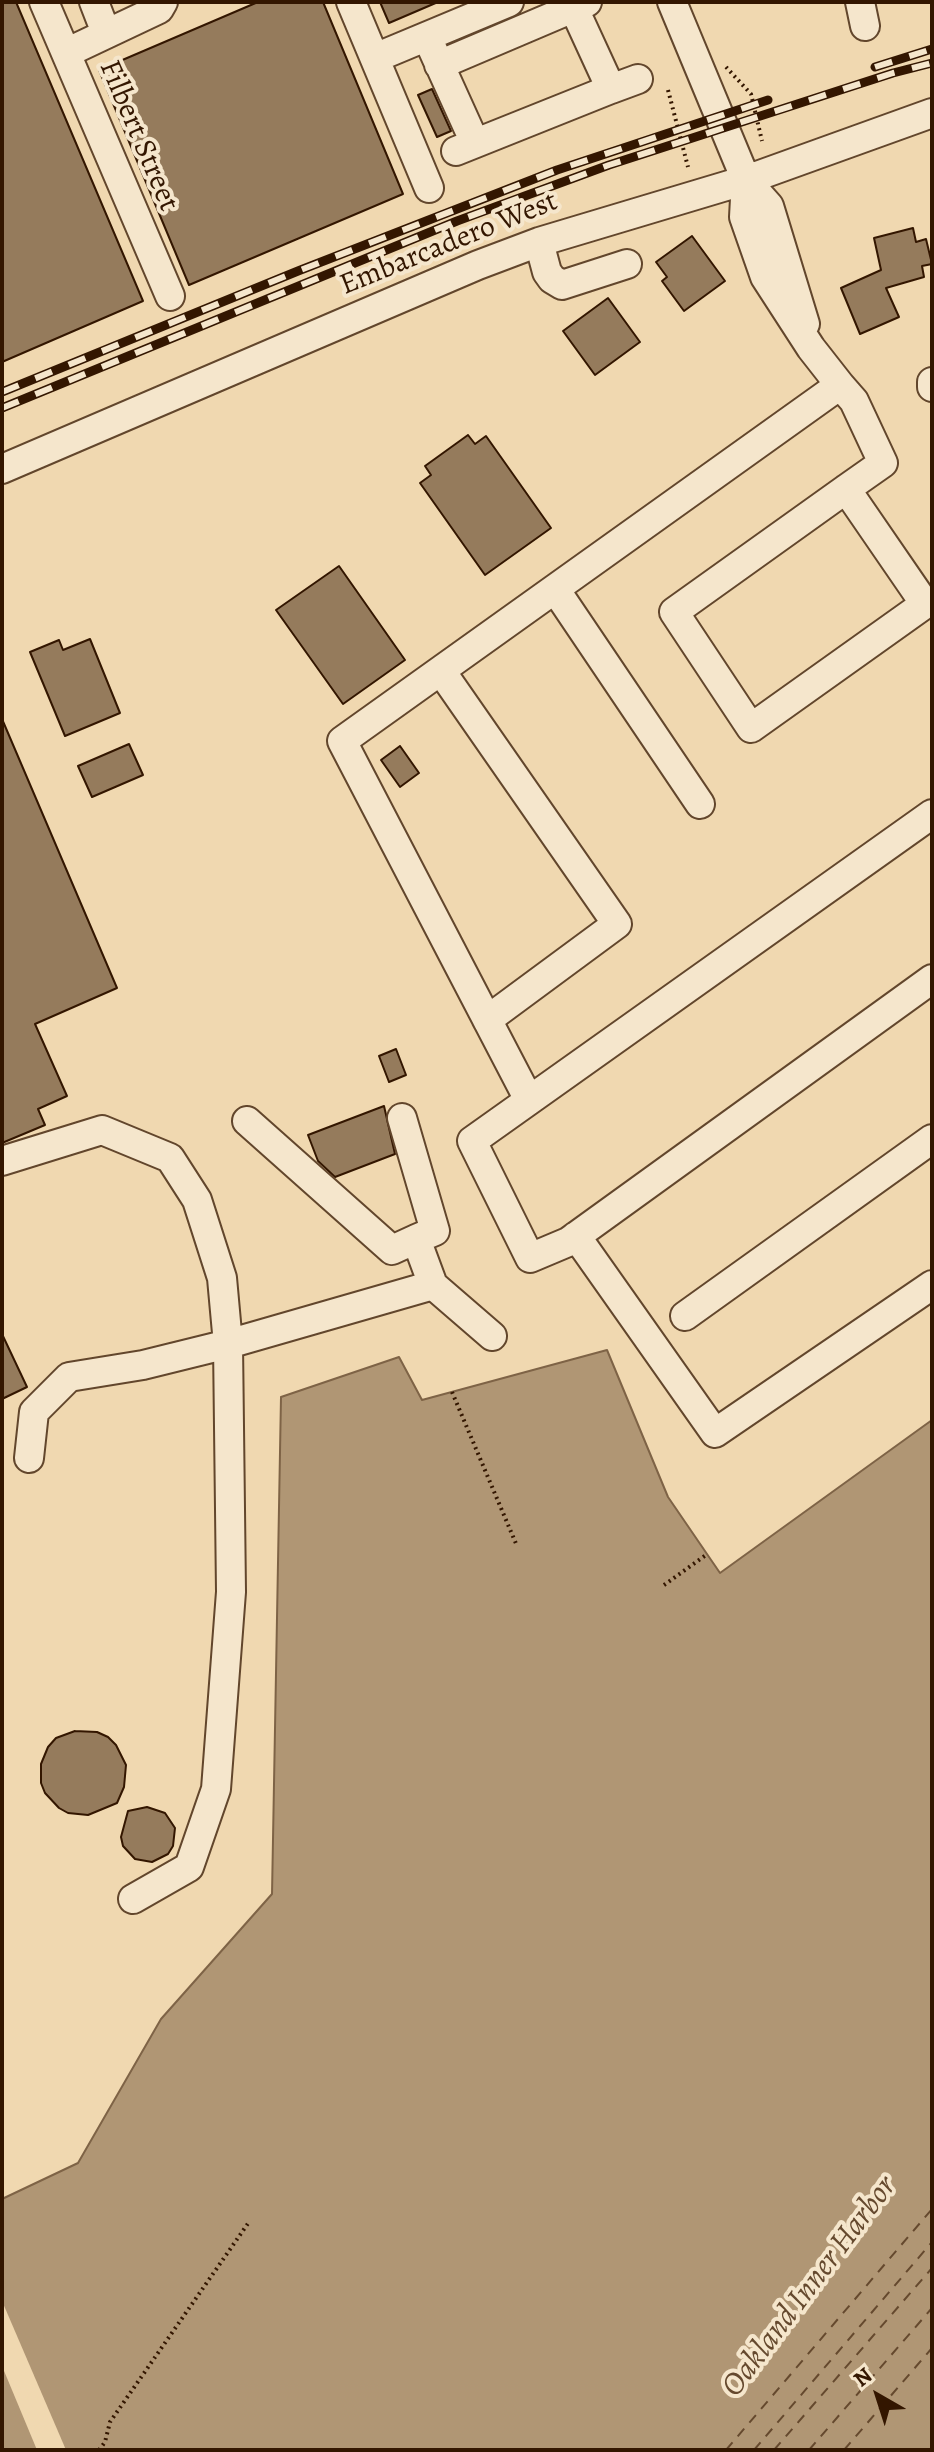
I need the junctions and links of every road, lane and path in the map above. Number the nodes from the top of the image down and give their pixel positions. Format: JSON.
{"nodes":[{"id":1,"x":44,"y":2,"type":"edge"},
{"id":2,"x":94,"y":2,"type":"edge"},
{"id":3,"x":163,"y":2,"type":"edge"},
{"id":4,"x":351,"y":2,"type":"edge"},
{"id":5,"x":509,"y":2,"type":"edge"},
{"id":6,"x":672,"y":2,"type":"edge"},
{"id":7,"x":581,"y":3,"type":"edge"},
{"id":8,"x":106,"y":33,"type":"junction"},
{"id":9,"x":427,"y":36,"type":"junction"},
{"id":10,"x":66,"y":53,"type":"junction"},
{"id":11,"x":375,"y":58,"type":"junction"},
{"id":12,"x":439,"y":65,"type":"junction"},
{"id":13,"x":726,"y":67,"type":"dead end"},
{"id":14,"x":638,"y":79,"type":"dead end"},
{"id":15,"x":611,"y":89,"type":"junction"},
{"id":16,"x":668,"y":90,"type":"dead end"},
{"id":17,"x":932,"y":113,"type":"edge"},
{"id":18,"x":762,"y":141,"type":"dead end"},
{"id":19,"x":688,"y":167,"type":"dead end"},
{"id":20,"x":746,"y":180,"type":"junction"},
{"id":21,"x":429,"y":188,"type":"dead end"},
{"id":22,"x":539,"y":242,"type":"junction"},
{"id":23,"x":627,"y":264,"type":"dead end"},
{"id":24,"x":170,"y":296,"type":"dead end"},
{"id":25,"x":840,"y":385,"type":"junction"},
{"id":26,"x":2,"y":469,"type":"edge"},
{"id":27,"x":846,"y":489,"type":"junction"},
{"id":28,"x":555,"y":589,"type":"junction"},
{"id":29,"x":441,"y":671,"type":"junction"},
{"id":30,"x":700,"y":804,"type":"dead end"},
{"id":31,"x":932,"y":814,"type":"edge"},
{"id":32,"x":932,"y":979,"type":"edge"},
{"id":33,"x":487,"y":1020,"type":"junction"},
{"id":34,"x":529,"y":1100,"type":"junction"},
{"id":35,"x":402,"y":1118,"type":"dead end"},
{"id":36,"x":247,"y":1121,"type":"dead end"},
{"id":37,"x":932,"y":1139,"type":"edge"},
{"id":38,"x":2,"y":1161,"type":"edge"},
{"id":39,"x":576,"y":1236,"type":"junction"},
{"id":40,"x":416,"y":1239,"type":"junction"},
{"id":41,"x":433,"y":1285,"type":"junction"},
{"id":42,"x":932,"y":1285,"type":"edge"},
{"id":43,"x":685,"y":1316,"type":"dead end"},
{"id":44,"x":492,"y":1336,"type":"dead end"},
{"id":45,"x":228,"y":1344,"type":"junction"},
{"id":46,"x":452,"y":1392,"type":"dead end"},
{"id":47,"x":29,"y":1458,"type":"dead end"},
{"id":48,"x":517,"y":1546,"type":"dead end"},
{"id":49,"x":706,"y":1555,"type":"dead end"},
{"id":50,"x":664,"y":1585,"type":"dead end"},
{"id":51,"x":133,"y":1899,"type":"dead end"},
{"id":52,"x":249,"y":2222,"type":"dead end"},
{"id":53,"x":99,"y":2450,"type":"edge"}],
"edges":[{"from":1,"to":10,"type":"street","name":"Filbert Street"},
{"from":2,"to":8,"type":"street"},
{"from":3,"to":8,"type":"street"},
{"from":4,"to":11,"type":"street"},
{"from":5,"to":9,"type":"street"},
{"from":6,"to":20,"type":"street"},
{"from":7,"to":12,"type":"street"},
{"from":7,"to":15,"type":"street"},
{"from":8,"to":10,"type":"street"},
{"from":9,"to":11,"type":"street"},
{"from":9,"to":12,"type":"street"},
{"from":10,"to":24,"type":"street","name":"Filbert Street"},
{"from":11,"to":21,"type":"street"},
{"from":12,"to":15,"type":"street"},
{"from":13,"to":18,"type":"path"},
{"from":14,"to":15,"type":"street"},
{"from":16,"to":19,"type":"path"},
{"from":17,"to":20,"type":"street","name":"Embarcadero West"},
{"from":20,"to":22,"type":"street","name":"Embarcadero West"},
{"from":20,"to":25,"type":"street"},
{"from":22,"to":23,"type":"street"},
{"from":22,"to":26,"type":"street","name":"Embarcadero West"},
{"from":25,"to":27,"type":"street"},
{"from":25,"to":28,"type":"street"},
{"from":27,"to":27,"type":"street"},
{"from":28,"to":29,"type":"street"},
{"from":28,"to":30,"type":"street"},
{"from":29,"to":33,"type":"street"},
{"from":29,"to":33,"type":"street"},
{"from":31,"to":34,"type":"street"},
{"from":32,"to":39,"type":"street"},
{"from":33,"to":34,"type":"street"},
{"from":34,"to":39,"type":"street"},
{"from":35,"to":40,"type":"street"},
{"from":36,"to":40,"type":"street"},
{"from":37,"to":43,"type":"street"},
{"from":38,"to":45,"type":"street"},
{"from":39,"to":42,"type":"street"},
{"from":40,"to":41,"type":"street"},
{"from":41,"to":44,"type":"street"},
{"from":41,"to":45,"type":"street"},
{"from":45,"to":47,"type":"street"},
{"from":45,"to":51,"type":"street"},
{"from":46,"to":48,"type":"path"},
{"from":49,"to":50,"type":"path"},
{"from":52,"to":53,"type":"path"}]}
